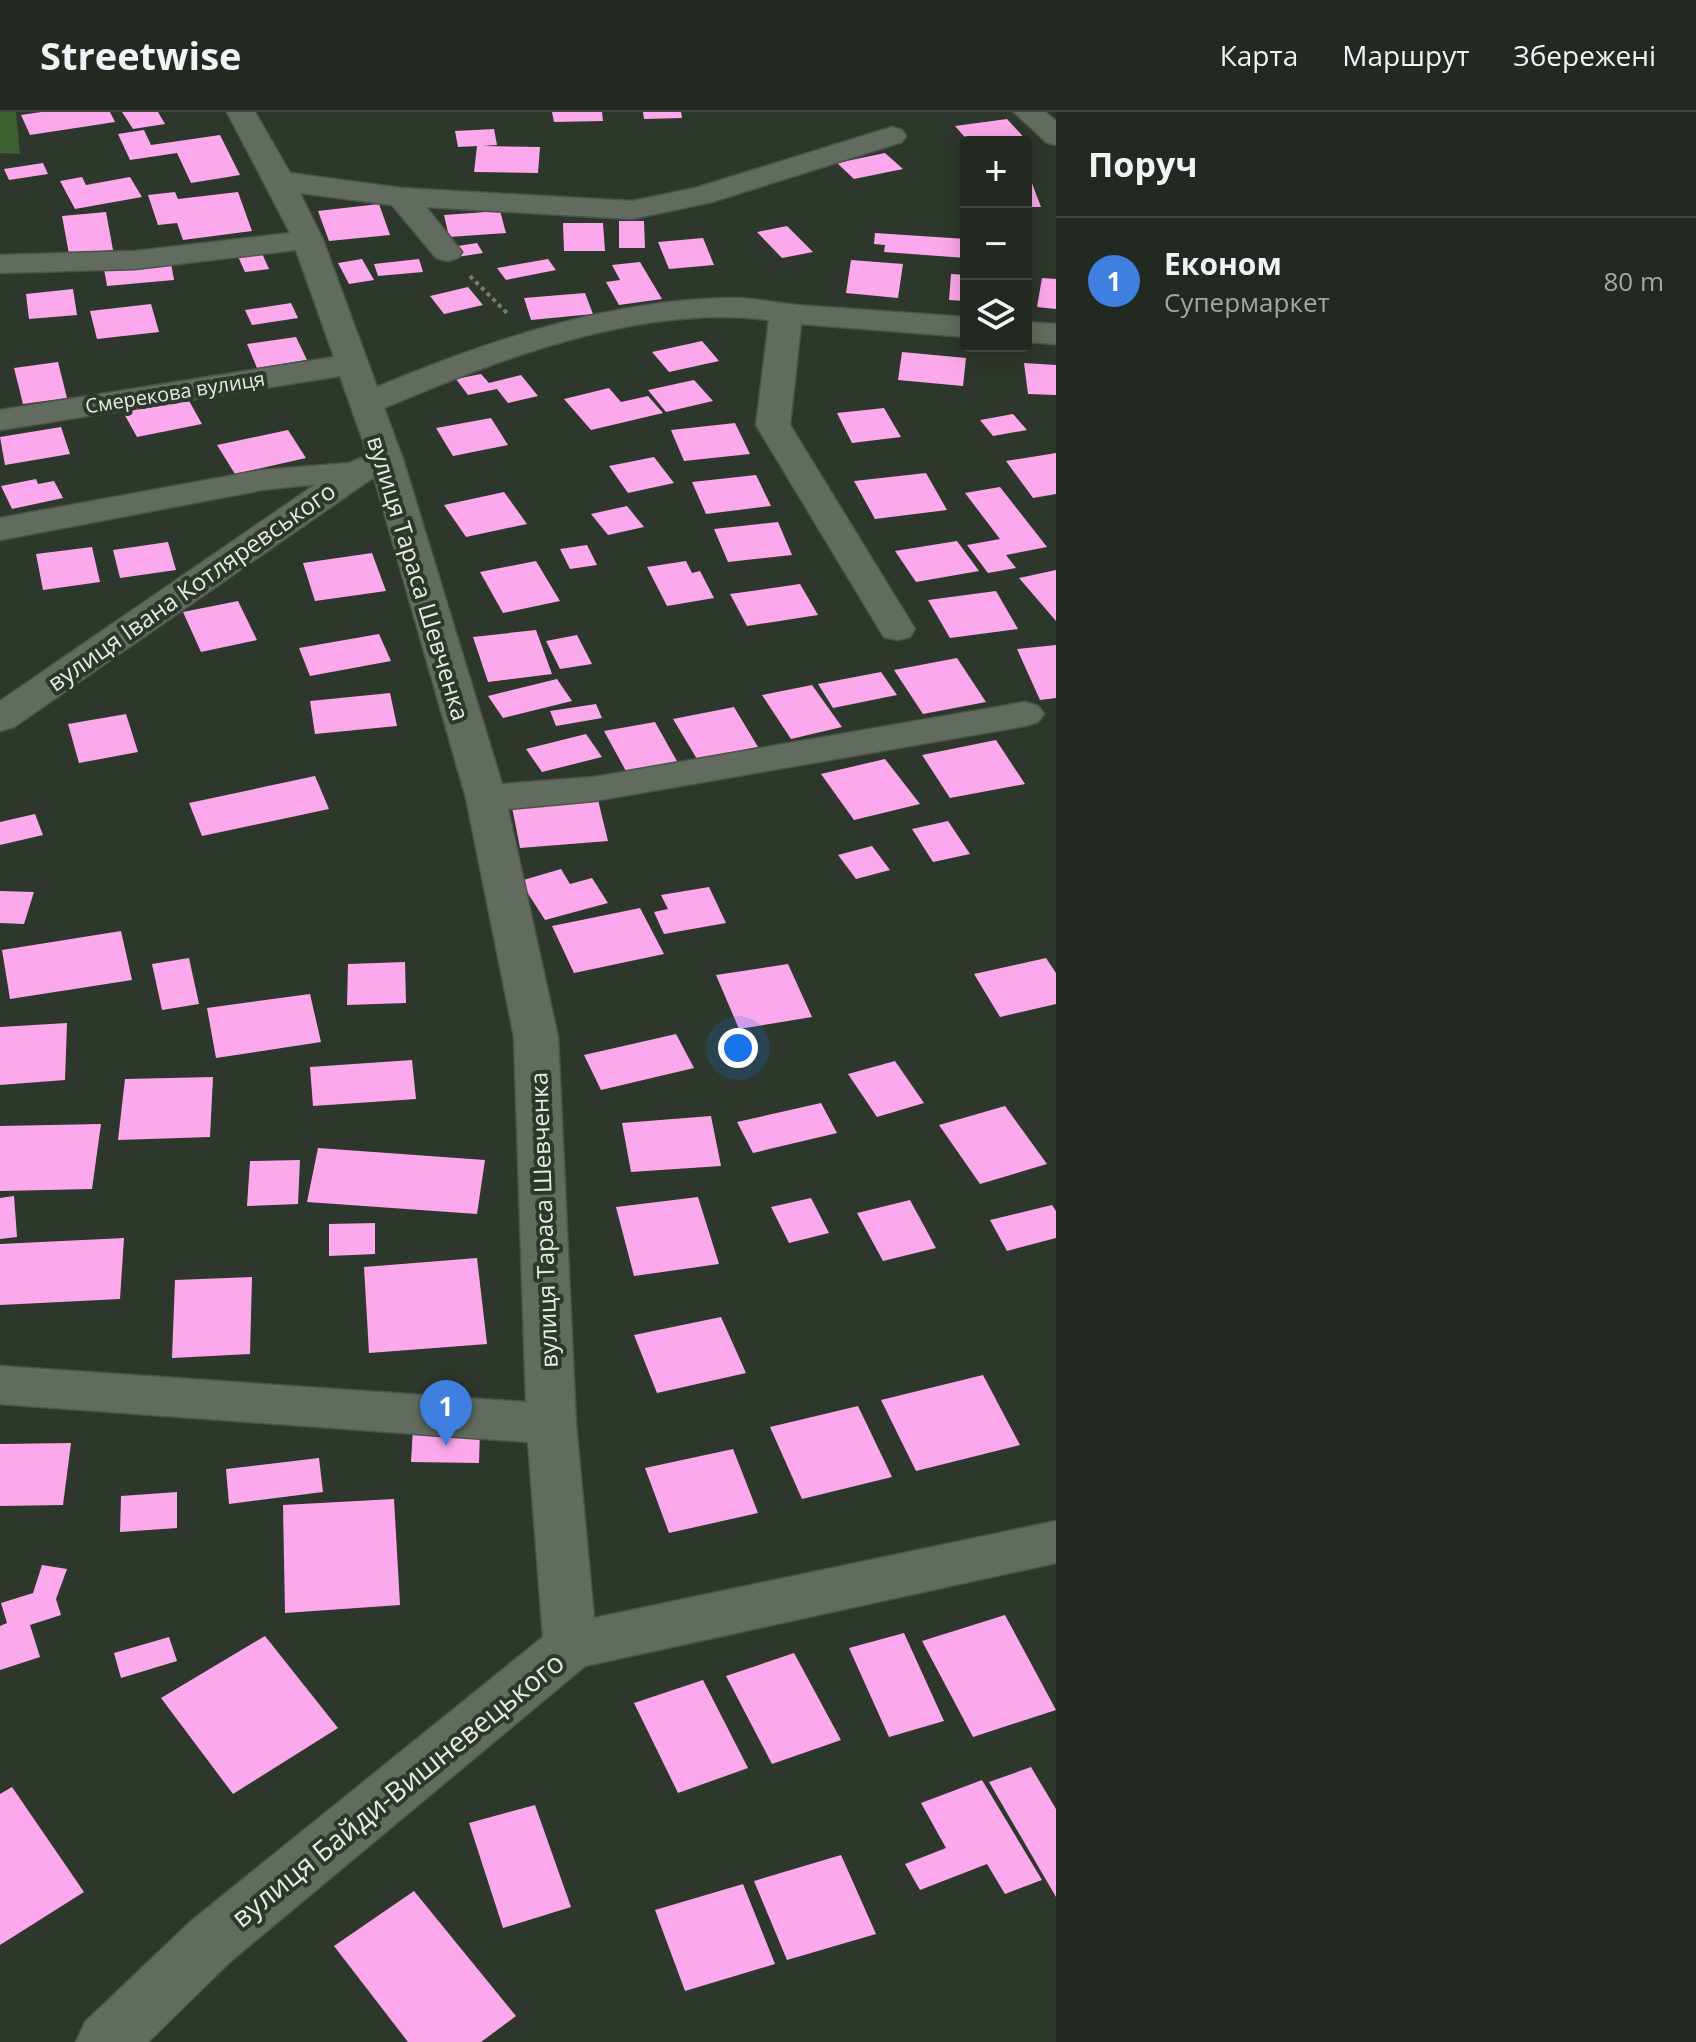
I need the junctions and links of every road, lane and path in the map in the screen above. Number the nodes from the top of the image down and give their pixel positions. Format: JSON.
{"nodes":[{"id":1,"x":241,"y":112,"type":"edge"},
{"id":2,"x":1028,"y":112,"type":"edge"},
{"id":3,"x":892,"y":136,"type":"dead end"},
{"id":4,"x":1056,"y":136,"type":"edge"},
{"id":5,"x":280,"y":181,"type":"junction"},
{"id":6,"x":401,"y":197,"type":"junction"},
{"id":7,"x":308,"y":240,"type":"junction"},
{"id":8,"x":447,"y":252,"type":"joint"},
{"id":9,"x":0,"y":264,"type":"edge"},
{"id":10,"x":786,"y":313,"type":"junction"},
{"id":11,"x":960,"y":327,"type":"edge"},
{"id":12,"x":1032,"y":332,"type":"edge"},
{"id":13,"x":1056,"y":334,"type":"edge"},
{"id":14,"x":534,"y":341,"type":"junction"},
{"id":15,"x":351,"y":364,"type":"junction"},
{"id":16,"x":365,"y":404,"type":"junction"},
{"id":17,"x":0,"y":420,"type":"edge"},
{"id":18,"x":371,"y":466,"type":"junction"},
{"id":19,"x":0,"y":529,"type":"edge"},
{"id":20,"x":897,"y":629,"type":"dead end"},
{"id":21,"x":1025,"y":714,"type":"dead end"},
{"id":22,"x":0,"y":719,"type":"edge"},
{"id":23,"x":486,"y":798,"type":"junction"},
{"id":24,"x":0,"y":1385,"type":"edge"},
{"id":25,"x":551,"y":1424,"type":"junction"},
{"id":26,"x":1055,"y":1545,"type":"edge"},
{"id":27,"x":570,"y":1646,"type":"junction"},
{"id":28,"x":106,"y":2042,"type":"edge"}],
"edges":[{"from":1,"to":5,"type":"street","name":"вулиця Тараса Шевченка"},
{"from":2,"to":4,"type":"street"},
{"from":3,"to":6,"type":"street"},
{"from":5,"to":6,"type":"street"},
{"from":5,"to":7,"type":"street","name":"вулиця Тараса Шевченка"},
{"from":6,"to":8,"type":"street"},
{"from":7,"to":9,"type":"street"},
{"from":7,"to":15,"type":"street","name":"вулиця Тараса Шевченка"},
{"from":8,"to":14,"type":"path"},
{"from":10,"to":11,"type":"street","name":"вулиця Тараса Шевченка"},
{"from":10,"to":14,"type":"street","name":"вулиця Тараса Шевченка"},
{"from":10,"to":20,"type":"street"},
{"from":12,"to":13,"type":"street"},
{"from":14,"to":16,"type":"street","name":"вулиця Тараса Шевченка"},
{"from":15,"to":16,"type":"street","name":"вулиця Тараса Шевченка"},
{"from":15,"to":17,"type":"street","name":"Смерекова вулиця"},
{"from":16,"to":18,"type":"street","name":"вулиця Тараса Шевченка"},
{"from":18,"to":19,"type":"street"},
{"from":18,"to":22,"type":"street","name":"вулиця Івана Котляревського"},
{"from":18,"to":23,"type":"street","name":"вулиця Тараса Шевченка"},
{"from":21,"to":23,"type":"street"},
{"from":23,"to":25,"type":"street","name":"вулиця Тараса Шевченка"},
{"from":24,"to":25,"type":"street"},
{"from":25,"to":27,"type":"street","name":"вулиця Тараса Шевченка"},
{"from":26,"to":27,"type":"street","name":"вулиця Байди-Вишневецького"},
{"from":27,"to":28,"type":"street","name":"вулиця Байди-Вишневецького"}]}
